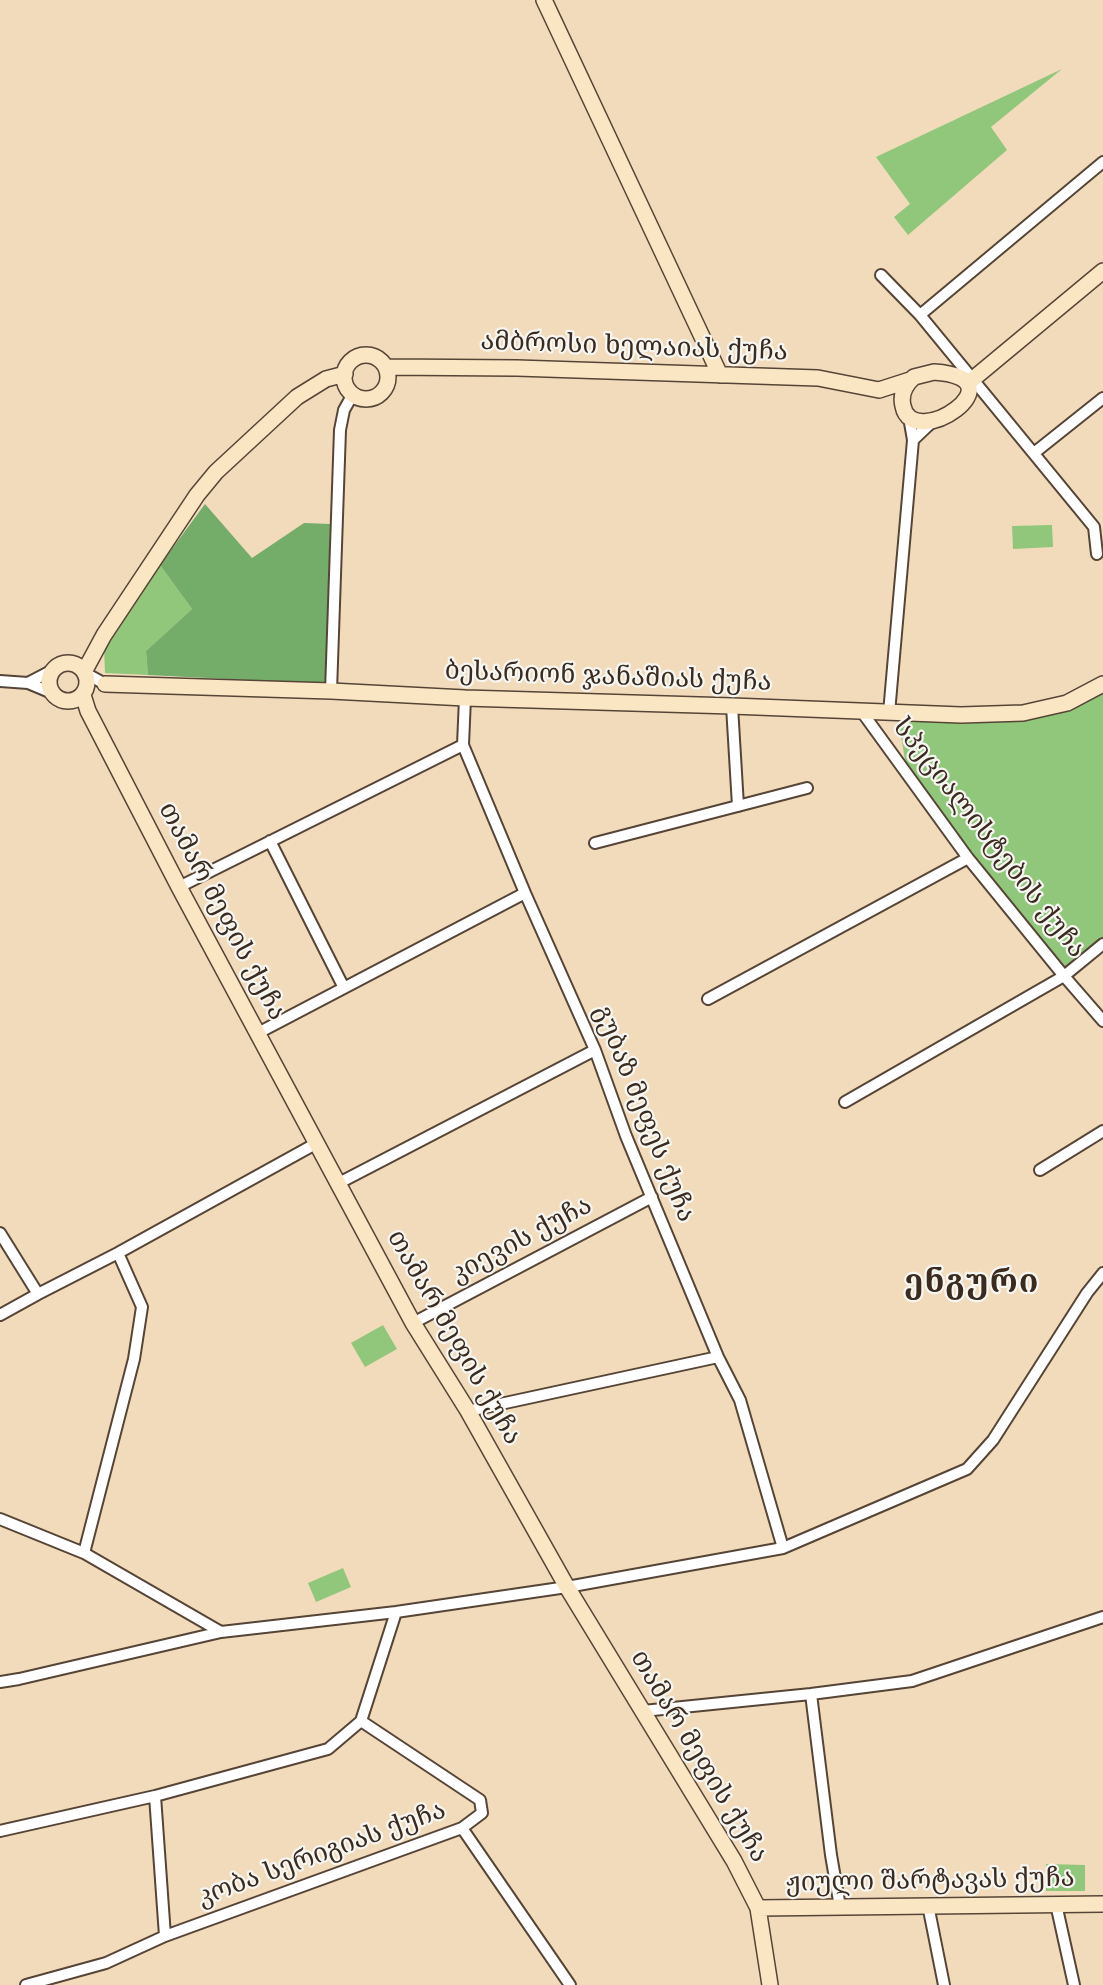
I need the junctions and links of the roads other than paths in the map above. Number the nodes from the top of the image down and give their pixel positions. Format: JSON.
{"nodes":[{"id":1,"x":544,"y":0,"type":"edge"},
{"id":2,"x":1103,"y":162,"type":"edge"},
{"id":3,"x":1103,"y":271,"type":"edge"},
{"id":4,"x":881,"y":275,"type":"dead end"},
{"id":5,"x":920,"y":315,"type":"junction"},
{"id":6,"x":386,"y":367,"type":"junction"},
{"id":7,"x":345,"y":374,"type":"junction"},
{"id":8,"x":955,"y":374,"type":"junction"},
{"id":9,"x":720,"y":375,"type":"junction"},
{"id":10,"x":973,"y":379,"type":"junction"},
{"id":11,"x":910,"y":380,"type":"junction"},
{"id":12,"x":879,"y":390,"type":"junction"},
{"id":13,"x":353,"y":394,"type":"junction"},
{"id":14,"x":966,"y":398,"type":"junction"},
{"id":15,"x":1103,"y":398,"type":"edge"},
{"id":16,"x":908,"y":416,"type":"junction"},
{"id":17,"x":932,"y":422,"type":"junction"},
{"id":18,"x":913,"y":441,"type":"junction"},
{"id":19,"x":1034,"y":453,"type":"junction"},
{"id":20,"x":1097,"y":554,"type":"dead end"},
{"id":21,"x":104,"y":635,"type":"junction"},
{"id":22,"x":68,"y":663,"type":"junction"},
{"id":23,"x":53,"y":670,"type":"junction"},
{"id":24,"x":85,"y":673,"type":"junction"},
{"id":25,"x":0,"y":681,"type":"edge"},
{"id":26,"x":28,"y":683,"type":"junction"},
{"id":27,"x":105,"y":684,"type":"junction"},
{"id":28,"x":1103,"y":684,"type":"edge"},
{"id":29,"x":331,"y":691,"type":"junction"},
{"id":30,"x":84,"y":693,"type":"junction"},
{"id":31,"x":58,"y":697,"type":"junction"},
{"id":32,"x":465,"y":698,"type":"junction"},
{"id":33,"x":732,"y":706,"type":"junction"},
{"id":34,"x":88,"y":711,"type":"junction"},
{"id":35,"x":862,"y":712,"type":"junction"},
{"id":36,"x":889,"y":713,"type":"junction"},
{"id":37,"x":463,"y":745,"type":"junction"},
{"id":38,"x":807,"y":788,"type":"dead end"},
{"id":39,"x":738,"y":806,"type":"junction"},
{"id":40,"x":270,"y":841,"type":"junction"},
{"id":41,"x":595,"y":843,"type":"dead end"},
{"id":42,"x":968,"y":858,"type":"junction"},
{"id":43,"x":179,"y":887,"type":"junction"},
{"id":44,"x":525,"y":894,"type":"junction"},
{"id":45,"x":1103,"y":944,"type":"edge"},
{"id":46,"x":1064,"y":976,"type":"junction"},
{"id":47,"x":344,"y":988,"type":"junction"},
{"id":48,"x":708,"y":999,"type":"dead end"},
{"id":49,"x":1103,"y":1021,"type":"edge"},
{"id":50,"x":258,"y":1033,"type":"junction"},
{"id":51,"x":595,"y":1050,"type":"junction"},
{"id":52,"x":845,"y":1102,"type":"dead end"},
{"id":53,"x":1103,"y":1131,"type":"edge"},
{"id":54,"x":317,"y":1143,"type":"junction"},
{"id":55,"x":1040,"y":1170,"type":"dead end"},
{"id":56,"x":339,"y":1183,"type":"junction"},
{"id":57,"x":652,"y":1197,"type":"junction"},
{"id":58,"x":0,"y":1233,"type":"edge"},
{"id":59,"x":118,"y":1252,"type":"junction"},
{"id":60,"x":1103,"y":1273,"type":"edge"},
{"id":61,"x":38,"y":1294,"type":"junction"},
{"id":62,"x":0,"y":1315,"type":"edge"},
{"id":63,"x":413,"y":1323,"type":"junction"},
{"id":64,"x":718,"y":1357,"type":"junction"},
{"id":65,"x":468,"y":1411,"type":"junction"},
{"id":66,"x":0,"y":1519,"type":"edge"},
{"id":67,"x":783,"y":1548,"type":"junction"},
{"id":68,"x":84,"y":1553,"type":"junction"},
{"id":69,"x":567,"y":1587,"type":"junction"},
{"id":70,"x":396,"y":1612,"type":"junction"},
{"id":71,"x":1103,"y":1617,"type":"edge"},
{"id":72,"x":221,"y":1632,"type":"junction"},
{"id":73,"x":0,"y":1682,"type":"edge"},
{"id":74,"x":811,"y":1694,"type":"junction"},
{"id":75,"x":643,"y":1711,"type":"junction"},
{"id":76,"x":361,"y":1721,"type":"junction"},
{"id":77,"x":155,"y":1796,"type":"junction"},
{"id":78,"x":462,"y":1828,"type":"junction"},
{"id":79,"x":0,"y":1831,"type":"edge"},
{"id":80,"x":1056,"y":1904,"type":"junction"},
{"id":81,"x":1103,"y":1904,"type":"edge"},
{"id":82,"x":928,"y":1905,"type":"junction"},
{"id":83,"x":840,"y":1907,"type":"junction"},
{"id":84,"x":758,"y":1908,"type":"junction"},
{"id":85,"x":165,"y":1936,"type":"junction"},
{"id":86,"x":34,"y":1984,"type":"edge"},
{"id":87,"x":570,"y":1985,"type":"edge"},
{"id":88,"x":770,"y":1985,"type":"edge"},
{"id":89,"x":944,"y":1985,"type":"edge"},
{"id":90,"x":1074,"y":1985,"type":"edge"}],
"edges":[{"from":1,"to":9,"type":"street"},
{"from":2,"to":5,"type":"street"},
{"from":3,"to":10,"type":"street"},
{"from":4,"to":5,"type":"street"},
{"from":5,"to":10,"type":"street"},
{"from":6,"to":7,"type":"street"},
{"from":6,"to":9,"type":"street","name":"ამბროსი ხელაიას ქუჩა"},
{"from":6,"to":13,"type":"street"},
{"from":7,"to":13,"type":"street"},
{"from":7,"to":21,"type":"street"},
{"from":8,"to":10,"type":"street"},
{"from":8,"to":11,"type":"street"},
{"from":8,"to":14,"type":"street"},
{"from":9,"to":12,"type":"street","name":"ამბროსი ხელაიას ქუჩა"},
{"from":10,"to":14,"type":"street"},
{"from":10,"to":19,"type":"street"},
{"from":11,"to":12,"type":"street"},
{"from":11,"to":16,"type":"street"},
{"from":12,"to":16,"type":"street"},
{"from":13,"to":29,"type":"street"},
{"from":14,"to":17,"type":"street"},
{"from":15,"to":19,"type":"street"},
{"from":16,"to":17,"type":"street"},
{"from":16,"to":18,"type":"street"},
{"from":17,"to":18,"type":"street"},
{"from":18,"to":36,"type":"street"},
{"from":19,"to":20,"type":"street"},
{"from":21,"to":22,"type":"street"},
{"from":21,"to":24,"type":"street"},
{"from":22,"to":23,"type":"street"},
{"from":22,"to":24,"type":"street"},
{"from":23,"to":26,"type":"street"},
{"from":23,"to":31,"type":"street"},
{"from":24,"to":27,"type":"street"},
{"from":24,"to":30,"type":"street"},
{"from":25,"to":26,"type":"street"},
{"from":26,"to":31,"type":"street"},
{"from":27,"to":29,"type":"street","name":"ბესარიონ ჯანაშიას ქუჩა"},
{"from":27,"to":30,"type":"street"},
{"from":28,"to":36,"type":"street","name":"ბესარიონ ჯანაშიას ქუჩა"},
{"from":29,"to":32,"type":"street","name":"ბესარიონ ჯანაშიას ქუჩა"},
{"from":30,"to":31,"type":"street"},
{"from":30,"to":34,"type":"street","name":"თამარ მეფის ქუჩა"},
{"from":31,"to":34,"type":"street"},
{"from":32,"to":33,"type":"street","name":"ბესარიონ ჯანაშიას ქუჩა"},
{"from":32,"to":37,"type":"street","name":"გუბაზ მეფეს ქუჩა"},
{"from":33,"to":35,"type":"street","name":"ბესარიონ ჯანაშიას ქუჩა"},
{"from":33,"to":39,"type":"street"},
{"from":34,"to":43,"type":"street","name":"თამარ მეფის ქუჩა"},
{"from":35,"to":36,"type":"street","name":"ბესარიონ ჯანაშიას ქუჩა"},
{"from":35,"to":42,"type":"street","name":"სპეციალისტების ქუჩა"},
{"from":37,"to":40,"type":"street"},
{"from":37,"to":44,"type":"street","name":"გუბაზ მეფეს ქუჩა"},
{"from":38,"to":39,"type":"street"},
{"from":39,"to":41,"type":"street"},
{"from":40,"to":43,"type":"street"},
{"from":40,"to":47,"type":"street"},
{"from":42,"to":46,"type":"street","name":"სპეციალისტების ქუჩა"},
{"from":42,"to":48,"type":"street"},
{"from":43,"to":50,"type":"street","name":"თამარ მეფის ქუჩა"},
{"from":44,"to":47,"type":"street"},
{"from":44,"to":51,"type":"street","name":"გუბაზ მეფეს ქუჩა"},
{"from":45,"to":46,"type":"street"},
{"from":46,"to":49,"type":"street","name":"სპეციალისტების ქუჩა"},
{"from":46,"to":52,"type":"street"},
{"from":47,"to":50,"type":"street"},
{"from":50,"to":54,"type":"street","name":"თამარ მეფის ქუჩა"},
{"from":51,"to":56,"type":"street"},
{"from":51,"to":57,"type":"street","name":"გუბაზ მეფეს ქუჩა"},
{"from":53,"to":55,"type":"street"},
{"from":54,"to":56,"type":"street","name":"თამარ მეფის ქუჩა"},
{"from":54,"to":59,"type":"street"},
{"from":56,"to":63,"type":"street","name":"თამარ მეფის ქუჩა"},
{"from":57,"to":63,"type":"street","name":"კიევის ქუჩა"},
{"from":57,"to":64,"type":"street","name":"გუბაზ მეფეს ქუჩა"},
{"from":58,"to":61,"type":"street"},
{"from":59,"to":61,"type":"street"},
{"from":59,"to":68,"type":"street"},
{"from":60,"to":67,"type":"street"},
{"from":61,"to":62,"type":"street"},
{"from":63,"to":65,"type":"street","name":"თამარ მეფის ქუჩა"},
{"from":64,"to":65,"type":"street"},
{"from":64,"to":67,"type":"street","name":"გუბაზ მეფეს ქუჩა"},
{"from":65,"to":69,"type":"street","name":"თამარ მეფის ქუჩა"},
{"from":66,"to":68,"type":"street"},
{"from":67,"to":69,"type":"street"},
{"from":68,"to":72,"type":"street"},
{"from":69,"to":70,"type":"street"},
{"from":69,"to":75,"type":"street","name":"თამარ მეფის ქუჩა"},
{"from":70,"to":72,"type":"street"},
{"from":70,"to":76,"type":"street"},
{"from":71,"to":74,"type":"street"},
{"from":72,"to":73,"type":"street"},
{"from":74,"to":75,"type":"street"},
{"from":74,"to":83,"type":"street"},
{"from":75,"to":84,"type":"street","name":"თამარ მეფის ქუჩა"},
{"from":76,"to":77,"type":"street"},
{"from":76,"to":78,"type":"street","name":"კობა სერიგიას ქუჩა"},
{"from":77,"to":79,"type":"street"},
{"from":77,"to":85,"type":"street"},
{"from":78,"to":85,"type":"street","name":"კობა სერიგიას ქუჩა"},
{"from":78,"to":87,"type":"street"},
{"from":80,"to":81,"type":"street","name":"ჟიული შარტავას ქუჩა"},
{"from":80,"to":82,"type":"street","name":"ჟიული შარტავას ქუჩა"},
{"from":80,"to":90,"type":"street"},
{"from":82,"to":83,"type":"street","name":"ჟიული შარტავას ქუჩა"},
{"from":82,"to":89,"type":"street"},
{"from":83,"to":84,"type":"street","name":"ჟიული შარტავას ქუჩა"},
{"from":84,"to":88,"type":"street","name":"თამარ მეფის ქუჩა"},
{"from":85,"to":86,"type":"street","name":"კობა სერიგიას ქუჩა"}]}
